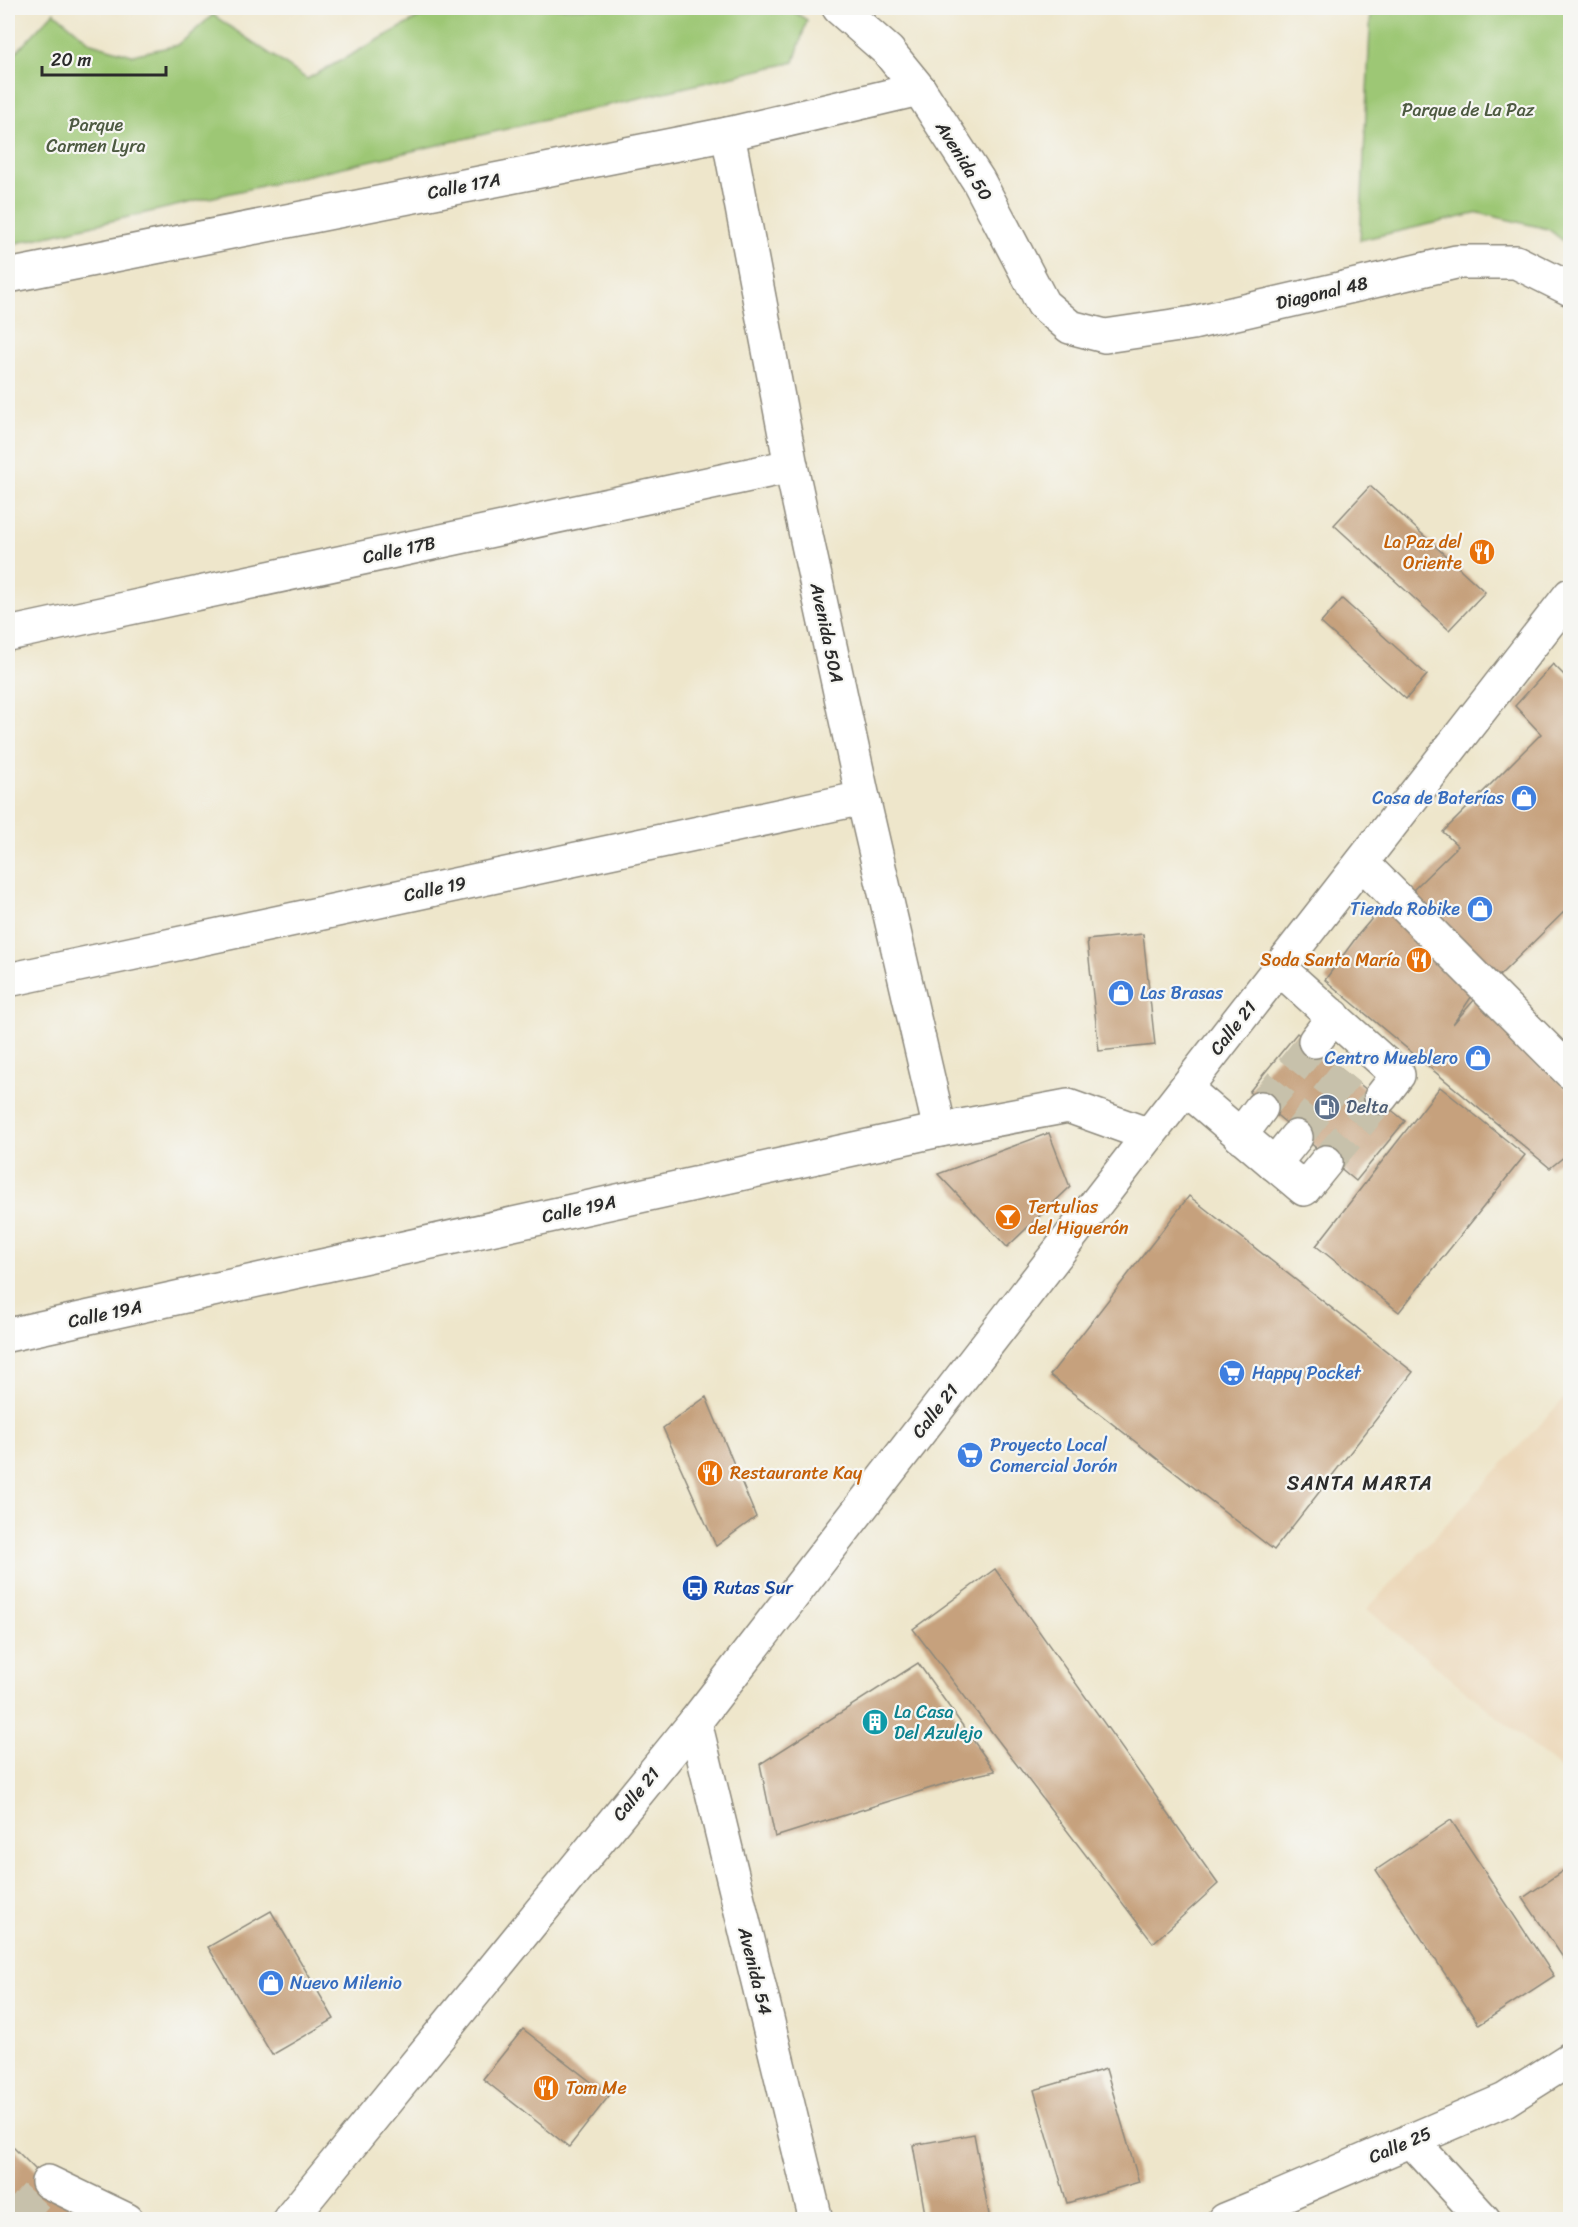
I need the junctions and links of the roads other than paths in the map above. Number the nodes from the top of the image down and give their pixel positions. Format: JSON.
{"nodes":[{"id":1,"x":839,"y":8,"type":"edge"},
{"id":2,"x":919,"y":89,"type":"junction"},
{"id":3,"x":729,"y":134,"type":"junction"},
{"id":4,"x":8,"y":276,"type":"edge"},
{"id":5,"x":1570,"y":289,"type":"edge"},
{"id":6,"x":1070,"y":327,"type":"joint"},
{"id":7,"x":791,"y":466,"type":"junction"},
{"id":8,"x":1570,"y":595,"type":"edge"},
{"id":9,"x":8,"y":634,"type":"edge"},
{"id":10,"x":863,"y":798,"type":"junction"},
{"id":11,"x":1362,"y":863,"type":"junction"},
{"id":12,"x":1280,"y":968,"type":"junction"},
{"id":13,"x":8,"y":980,"type":"edge"},
{"id":14,"x":1570,"y":1072,"type":"edge"},
{"id":15,"x":1186,"y":1089,"type":"junction"},
{"id":16,"x":1381,"y":1097,"type":"tunnel mouth"},
{"id":17,"x":1261,"y":1108,"type":"tunnel mouth"},
{"id":18,"x":940,"y":1130,"type":"junction"},
{"id":19,"x":1149,"y":1135,"type":"junction"},
{"id":20,"x":1240,"y":1136,"type":"junction"},
{"id":21,"x":1296,"y":1137,"type":"tunnel mouth"},
{"id":22,"x":1326,"y":1162,"type":"tunnel mouth"},
{"id":23,"x":1274,"y":1164,"type":"junction"},
{"id":24,"x":8,"y":1335,"type":"edge"},
{"id":25,"x":695,"y":1722,"type":"junction"},
{"id":26,"x":1570,"y":2059,"type":"edge"},
{"id":27,"x":1411,"y":2140,"type":"junction"},
{"id":28,"x":48,"y":2182,"type":"dead end"},
{"id":29,"x":127,"y":2220,"type":"edge"},
{"id":30,"x":289,"y":2220,"type":"edge"},
{"id":31,"x":816,"y":2220,"type":"edge"},
{"id":32,"x":1224,"y":2220,"type":"edge"},
{"id":33,"x":1484,"y":2220,"type":"edge"}],
"edges":[{"from":1,"to":2,"type":"street","name":"Avenida 50"},
{"from":2,"to":3,"type":"street","name":"Calle 17A"},
{"from":2,"to":6,"type":"street","name":"Avenida 50"},
{"from":3,"to":4,"type":"street","name":"Calle 17A"},
{"from":3,"to":7,"type":"street","name":"Avenida 50A"},
{"from":5,"to":6,"type":"street","name":"Diagonal 48"},
{"from":7,"to":9,"type":"street","name":"Calle 17B"},
{"from":7,"to":10,"type":"street","name":"Avenida 50A"},
{"from":8,"to":11,"type":"street","name":"Calle 21"},
{"from":10,"to":13,"type":"street","name":"Calle 19"},
{"from":10,"to":18,"type":"street","name":"Avenida 50A"},
{"from":11,"to":12,"type":"street","name":"Calle 21"},
{"from":11,"to":14,"type":"street"},
{"from":12,"to":15,"type":"street","name":"Calle 21"},
{"from":12,"to":16,"type":"street"},
{"from":15,"to":19,"type":"street","name":"Calle 21"},
{"from":15,"to":20,"type":"street"},
{"from":17,"to":20,"type":"street"},
{"from":18,"to":19,"type":"street","name":"Calle 19A"},
{"from":18,"to":24,"type":"street","name":"Calle 19A"},
{"from":19,"to":25,"type":"street","name":"Calle 21"},
{"from":20,"to":23,"type":"street"},
{"from":21,"to":23,"type":"street"},
{"from":22,"to":23,"type":"street"},
{"from":25,"to":30,"type":"street","name":"Calle 21"},
{"from":25,"to":31,"type":"street","name":"Avenida 54"},
{"from":26,"to":27,"type":"street","name":"Calle 25"},
{"from":27,"to":32,"type":"street","name":"Calle 25"},
{"from":27,"to":33,"type":"street"},
{"from":28,"to":29,"type":"street"}]}
